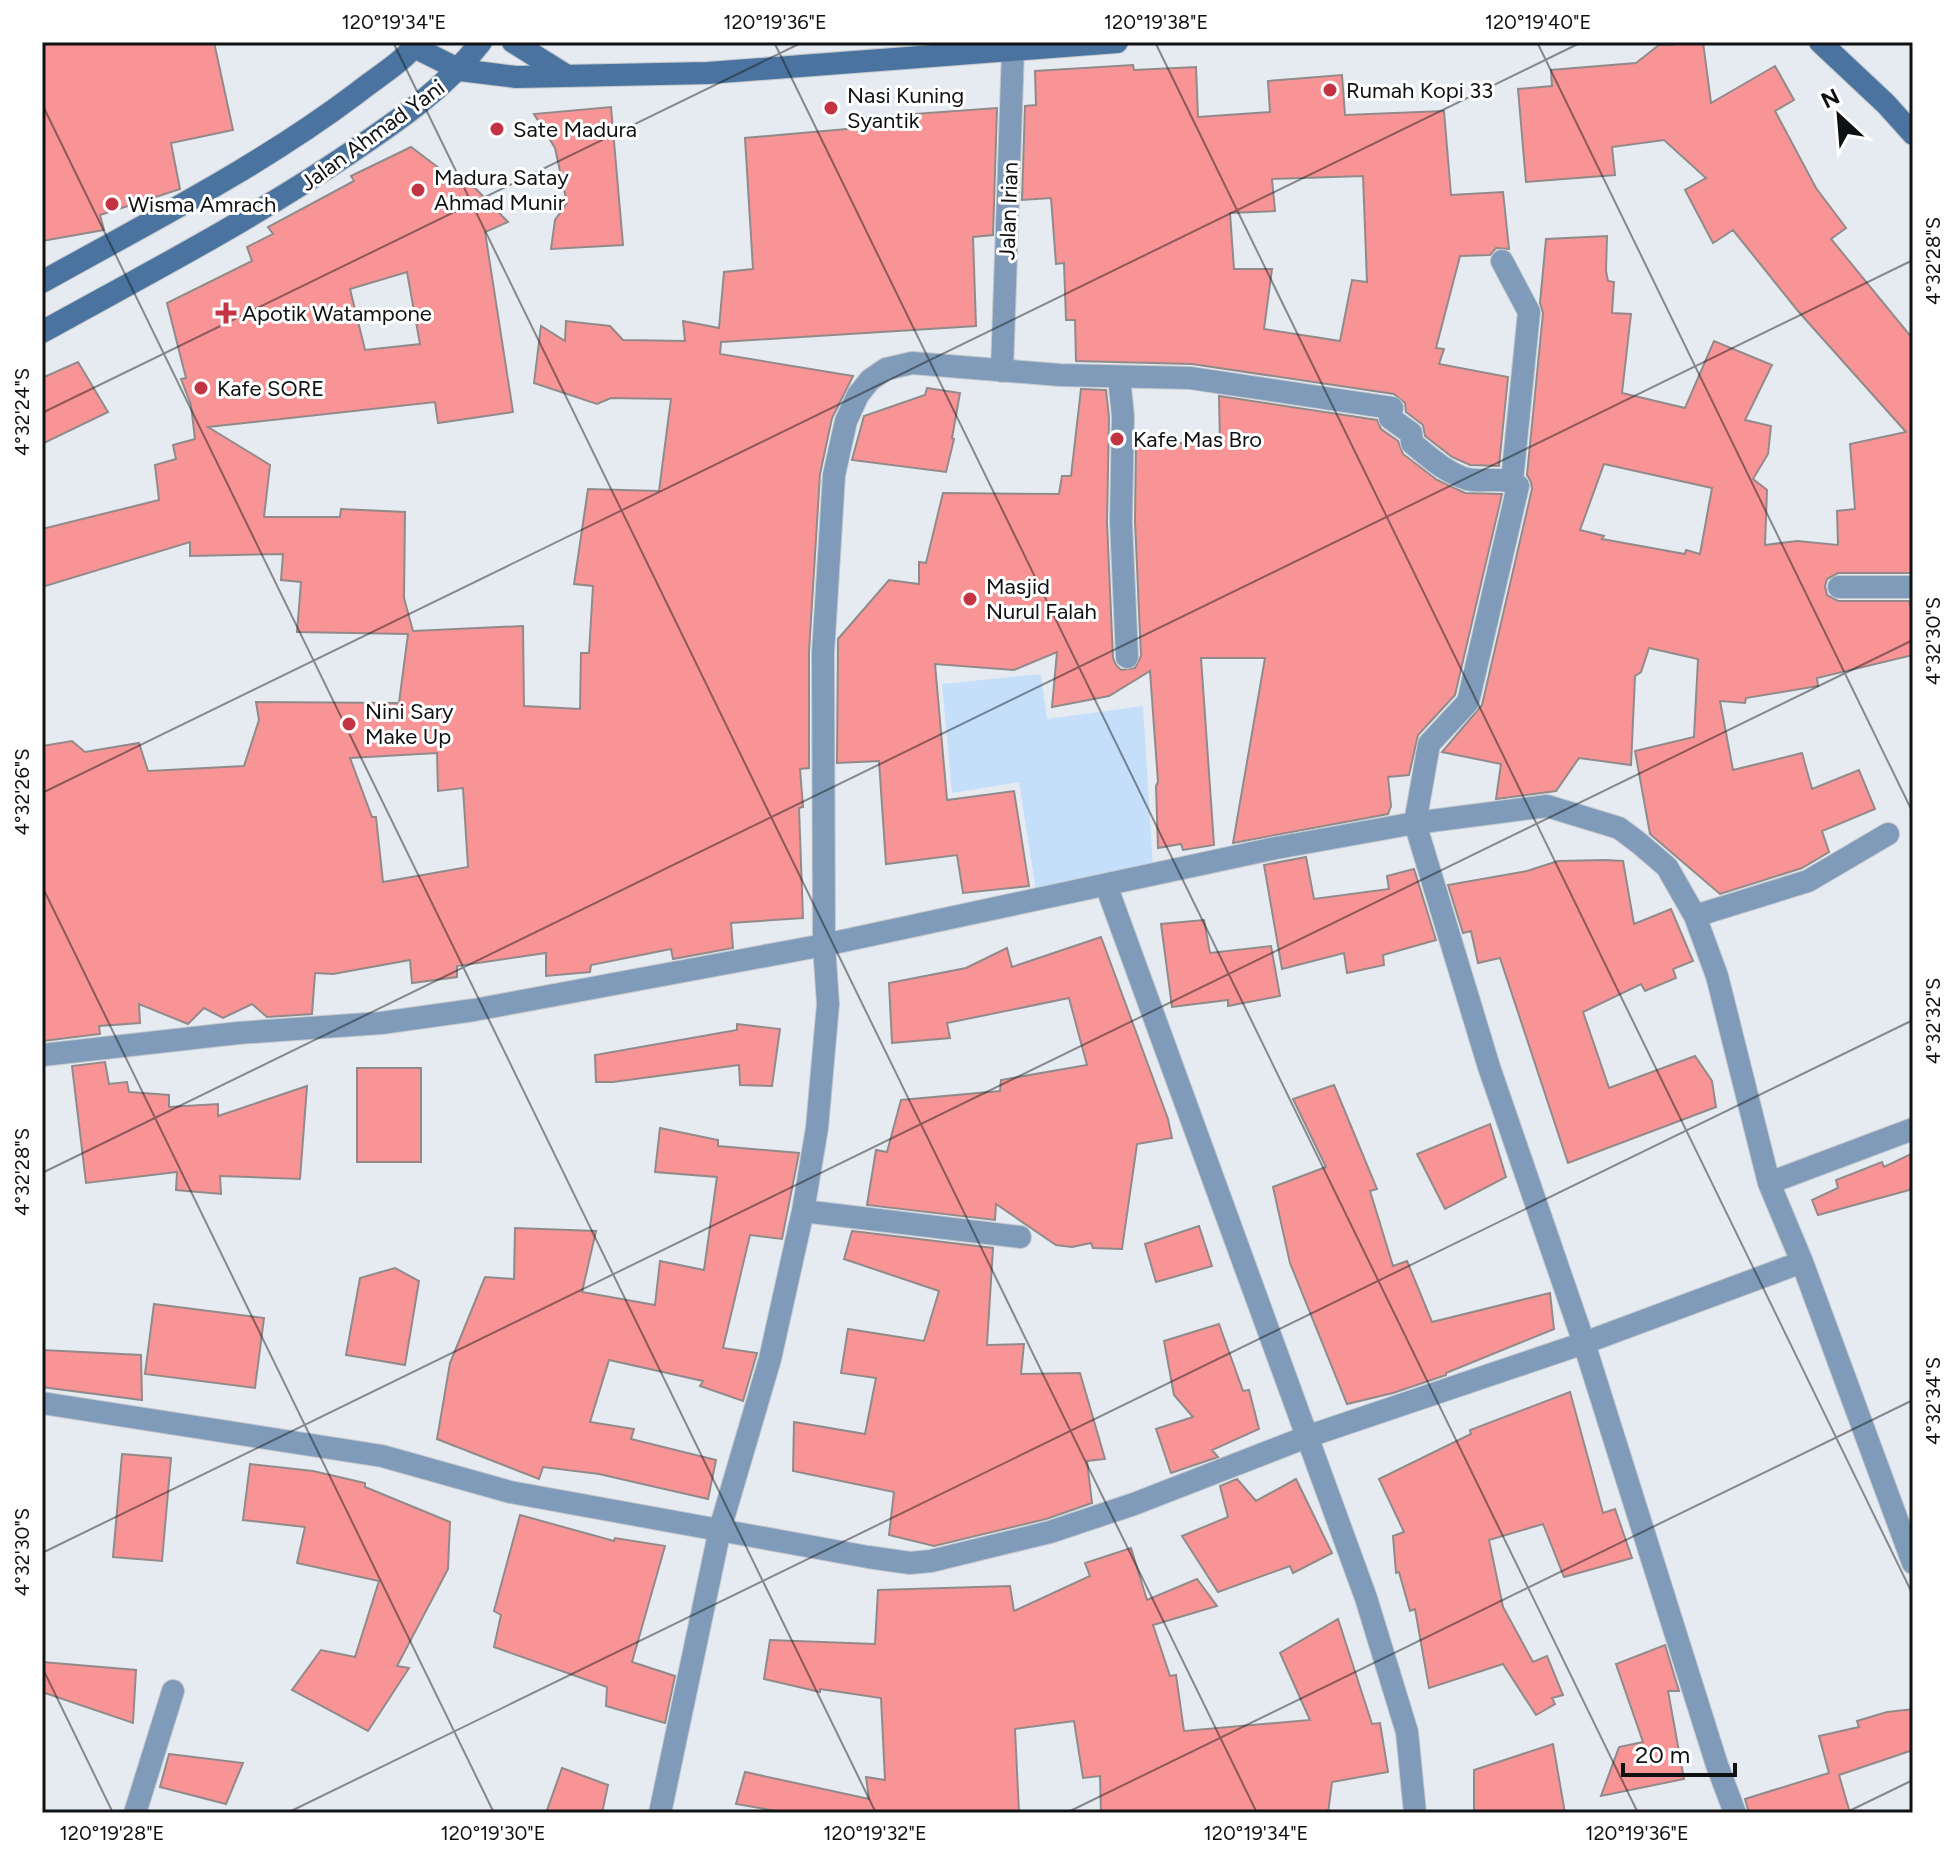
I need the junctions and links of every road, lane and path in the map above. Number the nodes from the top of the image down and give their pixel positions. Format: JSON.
{"nodes":[{"id":1,"x":481,"y":42,"type":"edge"},
{"id":2,"x":513,"y":42,"type":"edge"},
{"id":3,"x":1117,"y":42,"type":"edge"},
{"id":4,"x":1820,"y":42,"type":"edge"},
{"id":5,"x":416,"y":44,"type":"edge"},
{"id":6,"x":1013,"y":50,"type":"junction"},
{"id":7,"x":460,"y":70,"type":"junction"},
{"id":8,"x":564,"y":74,"type":"junction"},
{"id":9,"x":1913,"y":134,"type":"edge"},
{"id":10,"x":1502,"y":261,"type":"dead end"},
{"id":11,"x":42,"y":282,"type":"edge"},
{"id":12,"x":42,"y":332,"type":"edge"},
{"id":13,"x":1002,"y":371,"type":"junction"},
{"id":14,"x":1119,"y":377,"type":"junction"},
{"id":15,"x":1512,"y":481,"type":"junction"},
{"id":16,"x":1839,"y":587,"type":"dead end"},
{"id":17,"x":1913,"y":587,"type":"edge"},
{"id":18,"x":1127,"y":657,"type":"dead end"},
{"id":19,"x":1415,"y":823,"type":"junction"},
{"id":20,"x":1888,"y":834,"type":"dead end"},
{"id":21,"x":1106,"y":885,"type":"junction"},
{"id":22,"x":1695,"y":916,"type":"junction"},
{"id":23,"x":824,"y":945,"type":"junction"},
{"id":24,"x":42,"y":1055,"type":"edge"},
{"id":25,"x":1913,"y":1129,"type":"edge"},
{"id":26,"x":1769,"y":1183,"type":"junction"},
{"id":27,"x":803,"y":1211,"type":"junction"},
{"id":28,"x":1020,"y":1237,"type":"dead end"},
{"id":29,"x":1802,"y":1262,"type":"junction"},
{"id":30,"x":1584,"y":1343,"type":"junction"},
{"id":31,"x":42,"y":1403,"type":"edge"},
{"id":32,"x":1309,"y":1436,"type":"junction"},
{"id":33,"x":720,"y":1529,"type":"junction"},
{"id":34,"x":1913,"y":1563,"type":"edge"},
{"id":35,"x":173,"y":1691,"type":"dead end"},
{"id":36,"x":135,"y":1813,"type":"edge"},
{"id":37,"x":660,"y":1813,"type":"edge"},
{"id":38,"x":1415,"y":1813,"type":"edge"},
{"id":39,"x":1735,"y":1813,"type":"edge"}],
"edges":[{"from":1,"to":7,"type":"main road","name":"Jalan Ahmad Yani"},
{"from":2,"to":8,"type":"main road"},
{"from":3,"to":6,"type":"main road"},
{"from":4,"to":9,"type":"main road"},
{"from":5,"to":7,"type":"main road"},
{"from":5,"to":11,"type":"main road","name":"Jalan Ahmad Yani"},
{"from":6,"to":8,"type":"main road"},
{"from":6,"to":13,"type":"street","name":"Jalan Irian"},
{"from":7,"to":8,"type":"main road"},
{"from":7,"to":12,"type":"main road","name":"Jalan Ahmad Yani"},
{"from":10,"to":15,"type":"street"},
{"from":13,"to":14,"type":"street"},
{"from":13,"to":23,"type":"street"},
{"from":14,"to":15,"type":"street"},
{"from":14,"to":18,"type":"street"},
{"from":15,"to":19,"type":"street"},
{"from":16,"to":17,"type":"street"},
{"from":19,"to":21,"type":"street"},
{"from":19,"to":22,"type":"street"},
{"from":19,"to":30,"type":"street"},
{"from":20,"to":22,"type":"street"},
{"from":21,"to":23,"type":"street"},
{"from":21,"to":32,"type":"street"},
{"from":22,"to":26,"type":"street"},
{"from":23,"to":24,"type":"street"},
{"from":23,"to":27,"type":"street"},
{"from":25,"to":26,"type":"street"},
{"from":26,"to":29,"type":"street"},
{"from":27,"to":28,"type":"street"},
{"from":27,"to":33,"type":"street"},
{"from":29,"to":30,"type":"street"},
{"from":29,"to":34,"type":"street"},
{"from":30,"to":32,"type":"street"},
{"from":30,"to":39,"type":"street"},
{"from":31,"to":33,"type":"street"},
{"from":32,"to":33,"type":"street"},
{"from":32,"to":38,"type":"street"},
{"from":33,"to":37,"type":"street"},
{"from":35,"to":36,"type":"street"}]}
